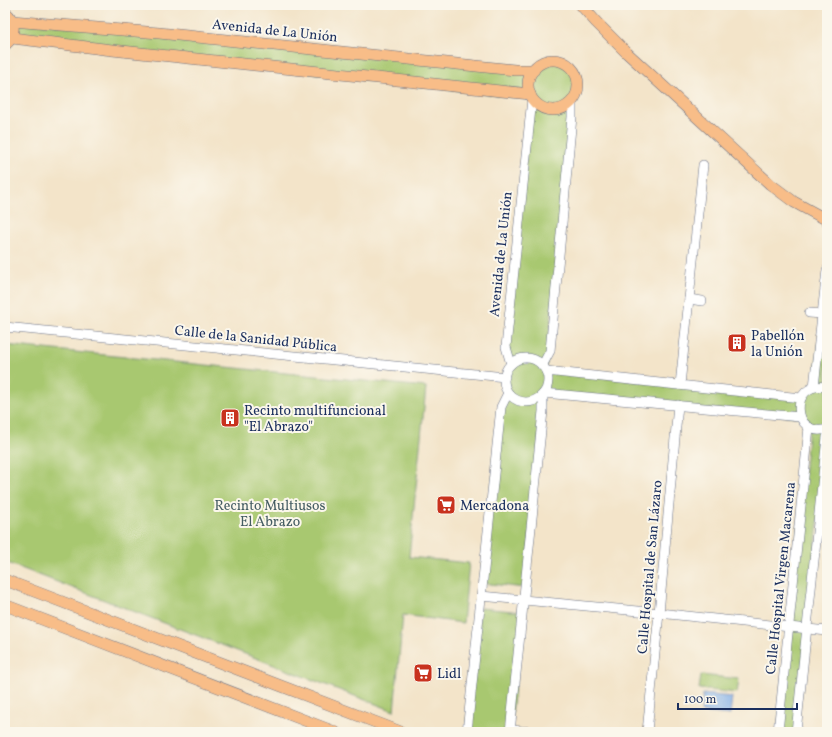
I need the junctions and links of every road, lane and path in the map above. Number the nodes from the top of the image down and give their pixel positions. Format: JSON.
{"nodes":[{"id":1,"x":581,"y":5,"type":"edge"},
{"id":2,"x":586,"y":5,"type":"edge"},
{"id":3,"x":5,"y":12,"type":"edge"},
{"id":4,"x":12,"y":21,"type":"junction"},
{"id":5,"x":596,"y":22,"type":"junction"},
{"id":6,"x":8,"y":42,"type":"edge"},
{"id":7,"x":534,"y":70,"type":"junction"},
{"id":8,"x":531,"y":96,"type":"junction"},
{"id":9,"x":572,"y":101,"type":"junction"},
{"id":10,"x":703,"y":165,"type":"dead end"},
{"id":11,"x":827,"y":220,"type":"edge"},
{"id":12,"x":827,"y":270,"type":"edge"},
{"id":13,"x":689,"y":299,"type":"junction"},
{"id":14,"x":702,"y":301,"type":"dead end"},
{"id":15,"x":808,"y":313,"type":"dead end"},
{"id":16,"x":822,"y":314,"type":"junction"},
{"id":17,"x":5,"y":328,"type":"edge"},
{"id":18,"x":511,"y":364,"type":"junction"},
{"id":19,"x":544,"y":368,"type":"junction"},
{"id":20,"x":505,"y":377,"type":"junction"},
{"id":21,"x":680,"y":385,"type":"junction"},
{"id":22,"x":814,"y":387,"type":"junction"},
{"id":23,"x":827,"y":387,"type":"edge"},
{"id":24,"x":543,"y":393,"type":"junction"},
{"id":25,"x":508,"y":394,"type":"junction"},
{"id":26,"x":801,"y":398,"type":"junction"},
{"id":27,"x":678,"y":405,"type":"junction"},
{"id":28,"x":800,"y":417,"type":"junction"},
{"id":29,"x":809,"y":427,"type":"junction"},
{"id":30,"x":827,"y":429,"type":"edge"},
{"id":31,"x":827,"y":437,"type":"edge"},
{"id":32,"x":5,"y":580,"type":"edge"},
{"id":33,"x":481,"y":596,"type":"junction"},
{"id":34,"x":524,"y":601,"type":"junction"},
{"id":35,"x":5,"y":605,"type":"edge"},
{"id":36,"x":659,"y":613,"type":"junction"},
{"id":37,"x":788,"y":627,"type":"junction"},
{"id":38,"x":807,"y":629,"type":"junction"},
{"id":39,"x":827,"y":631,"type":"edge"},
{"id":40,"x":511,"y":731,"type":"edge"},
{"id":41,"x":335,"y":732,"type":"edge"},
{"id":42,"x":401,"y":732,"type":"edge"},
{"id":43,"x":467,"y":732,"type":"edge"},
{"id":44,"x":534,"y":732,"type":"edge"},
{"id":45,"x":647,"y":732,"type":"edge"},
{"id":46,"x":778,"y":732,"type":"edge"},
{"id":47,"x":796,"y":732,"type":"edge"}],
"edges":[{"from":1,"to":5,"type":"main road"},
{"from":2,"to":5,"type":"main road"},
{"from":3,"to":4,"type":"main road"},
{"from":4,"to":6,"type":"main road"},
{"from":4,"to":7,"type":"main road","name":"Avenida de La Unión"},
{"from":5,"to":11,"type":"main road"},
{"from":6,"to":8,"type":"main road"},
{"from":7,"to":8,"type":"main road"},
{"from":7,"to":9,"type":"main road"},
{"from":8,"to":9,"type":"main road"},
{"from":8,"to":18,"type":"street","name":"Avenida de La Unión"},
{"from":9,"to":19,"type":"street"},
{"from":10,"to":13,"type":"street"},
{"from":12,"to":16,"type":"street"},
{"from":13,"to":14,"type":"street"},
{"from":13,"to":21,"type":"street"},
{"from":15,"to":16,"type":"street"},
{"from":16,"to":22,"type":"street"},
{"from":17,"to":20,"type":"street","name":"Calle de la Sanidad Pública"},
{"from":18,"to":19,"type":"street"},
{"from":18,"to":20,"type":"street"},
{"from":19,"to":21,"type":"street"},
{"from":19,"to":24,"type":"street"},
{"from":20,"to":25,"type":"street"},
{"from":21,"to":26,"type":"street"},
{"from":22,"to":23,"type":"street"},
{"from":22,"to":26,"type":"street"},
{"from":24,"to":25,"type":"street"},
{"from":24,"to":27,"type":"street"},
{"from":24,"to":34,"type":"street"},
{"from":25,"to":33,"type":"street"},
{"from":26,"to":28,"type":"street"},
{"from":27,"to":28,"type":"street"},
{"from":27,"to":36,"type":"street","name":"Calle Hospital de San Lázaro"},
{"from":28,"to":29,"type":"street"},
{"from":29,"to":30,"type":"street"},
{"from":29,"to":37,"type":"street","name":"Calle Hospital Virgen Macarena"},
{"from":31,"to":38,"type":"street"},
{"from":32,"to":42,"type":"main road"},
{"from":33,"to":34,"type":"street"},
{"from":33,"to":43,"type":"street"},
{"from":34,"to":36,"type":"street"},
{"from":34,"to":40,"type":"street"},
{"from":35,"to":41,"type":"main road"},
{"from":36,"to":37,"type":"street"},
{"from":36,"to":45,"type":"street","name":"Calle Hospital de San Lázaro"},
{"from":37,"to":38,"type":"street"},
{"from":37,"to":46,"type":"street","name":"Calle Hospital Virgen Macarena"},
{"from":38,"to":39,"type":"street"},
{"from":38,"to":47,"type":"street"},
{"from":40,"to":44,"type":"street"}]}
